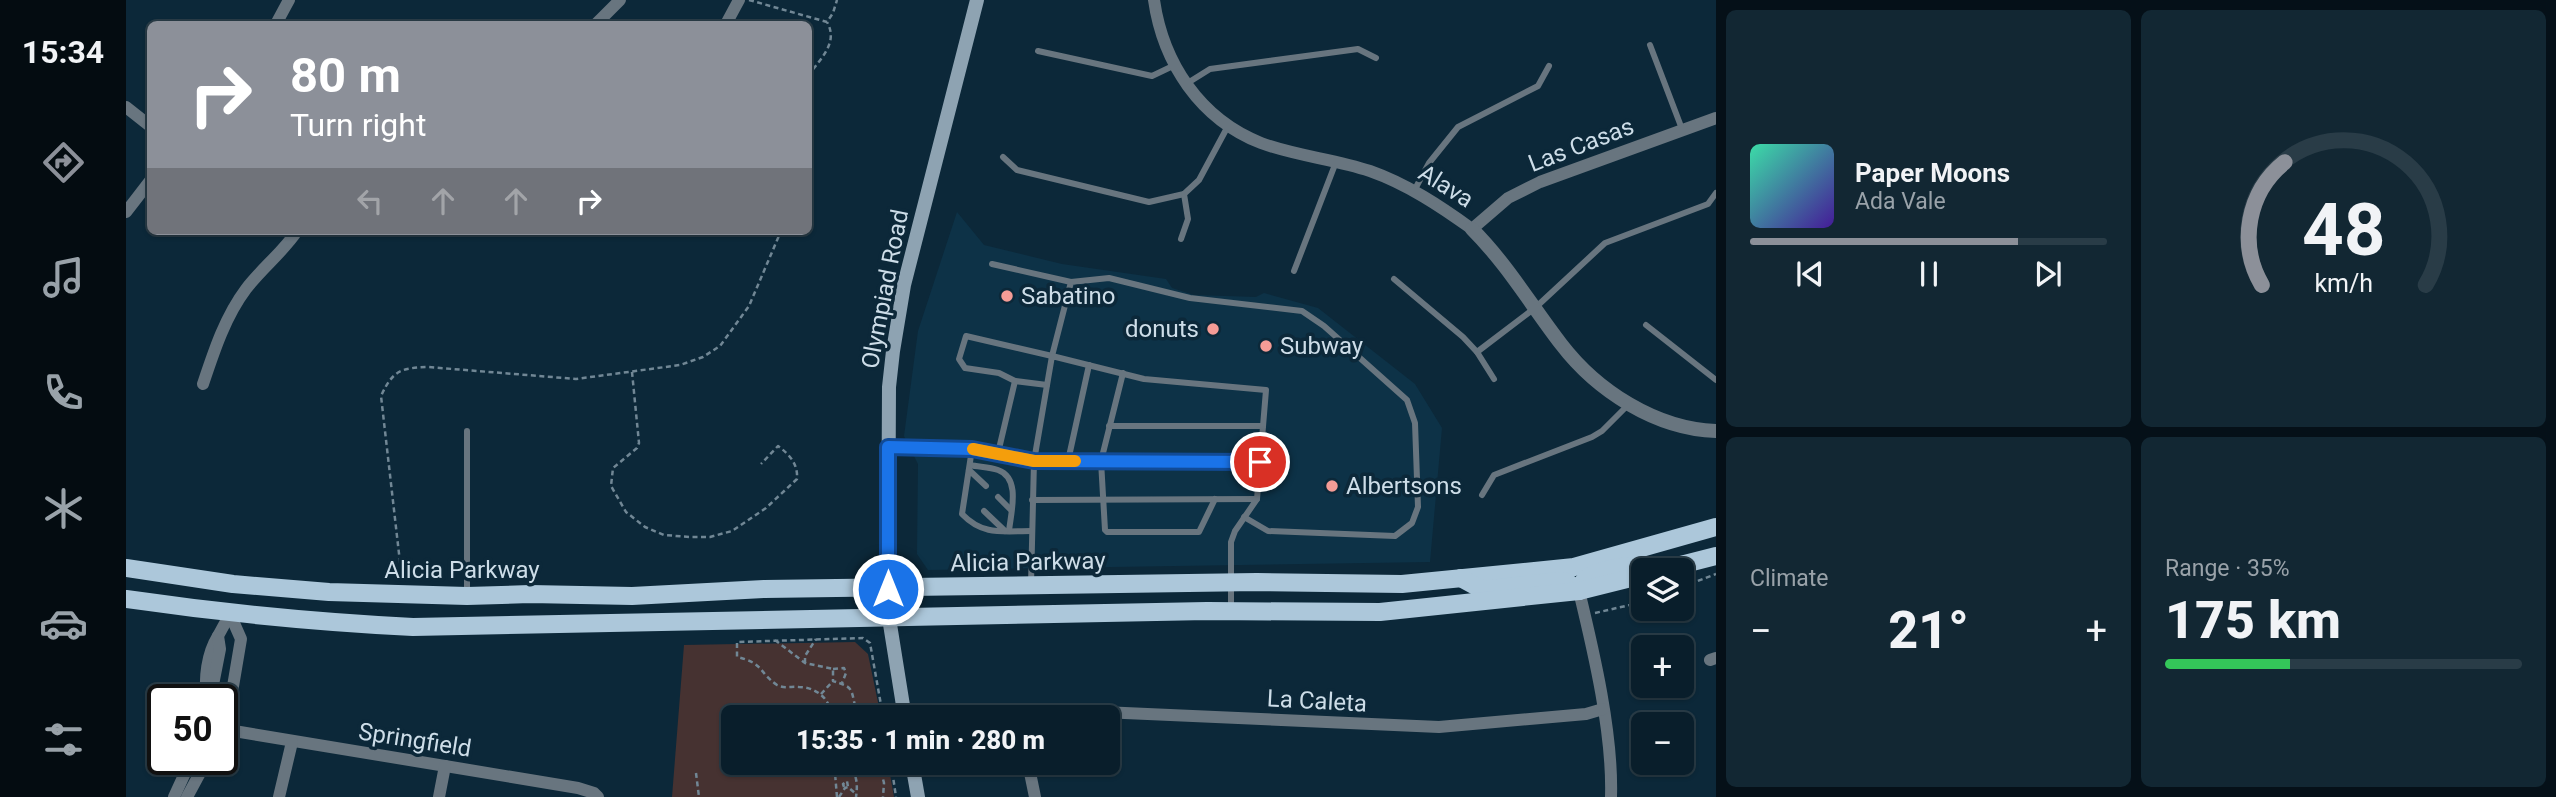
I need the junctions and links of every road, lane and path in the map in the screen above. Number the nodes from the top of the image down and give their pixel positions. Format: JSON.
{"nodes":[{"id":1,"x":289,"y":0,"type":"edge"},
{"id":2,"x":620,"y":0,"type":"edge"},
{"id":3,"x":739,"y":0,"type":"edge"},
{"id":4,"x":748,"y":0,"type":"edge"},
{"id":5,"x":837,"y":0,"type":"edge"},
{"id":6,"x":977,"y":0,"type":"edge"},
{"id":7,"x":1154,"y":0,"type":"edge"},
{"id":8,"x":278,"y":21,"type":"edge"},
{"id":9,"x":599,"y":21,"type":"edge"},
{"id":10,"x":728,"y":21,"type":"edge"},
{"id":11,"x":827,"y":22,"type":"junction"},
{"id":12,"x":1650,"y":45,"type":"dead end"},
{"id":13,"x":1038,"y":51,"type":"dead end"},
{"id":14,"x":1376,"y":58,"type":"dead end"},
{"id":15,"x":1175,"y":65,"type":"junction"},
{"id":16,"x":1549,"y":66,"type":"dead end"},
{"id":17,"x":812,"y":71,"type":"edge"},
{"id":18,"x":1186,"y":84,"type":"junction"},
{"id":19,"x":126,"y":107,"type":"edge"},
{"id":20,"x":1716,"y":118,"type":"edge"},
{"id":21,"x":147,"y":124,"type":"edge"},
{"id":22,"x":1228,"y":126,"type":"junction"},
{"id":23,"x":1682,"y":129,"type":"junction"},
{"id":24,"x":1003,"y":156,"type":"dead end"},
{"id":25,"x":1336,"y":162,"type":"junction"},
{"id":26,"x":147,"y":185,"type":"edge"},
{"id":27,"x":1414,"y":191,"type":"junction"},
{"id":28,"x":1716,"y":193,"type":"edge"},
{"id":29,"x":1184,"y":194,"type":"junction"},
{"id":30,"x":126,"y":212,"type":"edge"},
{"id":31,"x":1472,"y":229,"type":"junction"},
{"id":32,"x":293,"y":235,"type":"edge"},
{"id":33,"x":779,"y":235,"type":"edge"},
{"id":34,"x":1181,"y":239,"type":"dead end"},
{"id":35,"x":992,"y":264,"type":"dead end"},
{"id":36,"x":1294,"y":271,"type":"dead end"},
{"id":37,"x":1394,"y":279,"type":"dead end"},
{"id":38,"x":1071,"y":282,"type":"junction"},
{"id":39,"x":1535,"y":308,"type":"junction"},
{"id":40,"x":1646,"y":325,"type":"dead end"},
{"id":41,"x":1477,"y":352,"type":"junction"},
{"id":42,"x":1052,"y":356,"type":"junction"},
{"id":43,"x":1089,"y":365,"type":"junction"},
{"id":44,"x":632,"y":372,"type":"junction"},
{"id":45,"x":1122,"y":373,"type":"junction"},
{"id":46,"x":1494,"y":379,"type":"dead end"},
{"id":47,"x":1716,"y":380,"type":"edge"},
{"id":48,"x":1015,"y":381,"type":"junction"},
{"id":49,"x":203,"y":384,"type":"dead end"},
{"id":50,"x":1047,"y":385,"type":"junction"},
{"id":51,"x":1629,"y":404,"type":"junction"},
{"id":52,"x":1109,"y":426,"type":"junction"},
{"id":53,"x":1263,"y":426,"type":"junction"},
{"id":54,"x":467,"y":431,"type":"dead end"},
{"id":55,"x":1716,"y":431,"type":"edge"},
{"id":56,"x":888,"y":447,"type":"junction"},
{"id":57,"x":972,"y":449,"type":"junction"},
{"id":58,"x":998,"y":453,"type":"junction"},
{"id":59,"x":1034,"y":461,"type":"junction"},
{"id":60,"x":1068,"y":461,"type":"junction"},
{"id":61,"x":1101,"y":461,"type":"junction"},
{"id":62,"x":1260,"y":462,"type":"junction"},
{"id":63,"x":761,"y":464,"type":"dead end"},
{"id":64,"x":969,"y":467,"type":"junction"},
{"id":65,"x":986,"y":486,"type":"dead end"},
{"id":66,"x":964,"y":494,"type":"junction"},
{"id":67,"x":1482,"y":495,"type":"dead end"},
{"id":68,"x":998,"y":497,"type":"dead end"},
{"id":69,"x":1215,"y":499,"type":"junction"},
{"id":70,"x":1258,"y":499,"type":"junction"},
{"id":71,"x":972,"y":500,"type":"dead end"},
{"id":72,"x":1032,"y":500,"type":"junction"},
{"id":73,"x":1101,"y":500,"type":"junction"},
{"id":74,"x":1011,"y":510,"type":"junction"},
{"id":75,"x":984,"y":511,"type":"dead end"},
{"id":76,"x":1244,"y":517,"type":"junction"},
{"id":77,"x":1716,"y":527,"type":"edge"},
{"id":78,"x":1007,"y":531,"type":"junction"},
{"id":79,"x":1031,"y":531,"type":"junction"},
{"id":80,"x":1673,"y":541,"type":"junction"},
{"id":81,"x":1716,"y":556,"type":"edge"},
{"id":82,"x":1694,"y":562,"type":"edge"},
{"id":83,"x":126,"y":568,"type":"edge"},
{"id":84,"x":1716,"y":574,"type":"edge"},
{"id":85,"x":1461,"y":578,"type":"junction"},
{"id":86,"x":1631,"y":578,"type":"edge"},
{"id":87,"x":1694,"y":582,"type":"edge"},
{"id":88,"x":1231,"y":583,"type":"junction"},
{"id":89,"x":233,"y":584,"type":"junction"},
{"id":90,"x":1031,"y":586,"type":"junction"},
{"id":91,"x":888,"y":589,"type":"junction"},
{"id":92,"x":1579,"y":591,"type":"junction"},
{"id":93,"x":403,"y":595,"type":"junction"},
{"id":94,"x":467,"y":596,"type":"junction"},
{"id":95,"x":126,"y":599,"type":"edge"},
{"id":96,"x":1631,"y":605,"type":"edge"},
{"id":97,"x":1231,"y":611,"type":"junction"},
{"id":98,"x":230,"y":614,"type":"junction"},
{"id":99,"x":1585,"y":615,"type":"junction"},
{"id":100,"x":889,"y":618,"type":"junction"},
{"id":101,"x":816,"y":639,"type":"junction"},
{"id":102,"x":775,"y":640,"type":"junction"},
{"id":103,"x":805,"y":663,"type":"junction"},
{"id":104,"x":833,"y":669,"type":"junction"},
{"id":105,"x":833,"y":681,"type":"junction"},
{"id":106,"x":213,"y":684,"type":"edge"},
{"id":107,"x":234,"y":684,"type":"edge"},
{"id":108,"x":842,"y":684,"type":"junction"},
{"id":109,"x":821,"y":695,"type":"junction"},
{"id":110,"x":828,"y":705,"type":"edge"},
{"id":111,"x":855,"y":705,"type":"edge"},
{"id":112,"x":881,"y":705,"type":"edge"},
{"id":113,"x":903,"y":705,"type":"edge"},
{"id":114,"x":1603,"y":709,"type":"junction"},
{"id":115,"x":1120,"y":713,"type":"edge"},
{"id":116,"x":238,"y":732,"type":"edge"},
{"id":117,"x":292,"y":742,"type":"junction"},
{"id":118,"x":445,"y":766,"type":"junction"},
{"id":119,"x":696,"y":773,"type":"dead end"},
{"id":120,"x":184,"y":775,"type":"edge"},
{"id":121,"x":199,"y":775,"type":"edge"},
{"id":122,"x":835,"y":775,"type":"edge"},
{"id":123,"x":837,"y":775,"type":"edge"},
{"id":124,"x":850,"y":775,"type":"edge"},
{"id":125,"x":855,"y":775,"type":"edge"},
{"id":126,"x":882,"y":775,"type":"edge"},
{"id":127,"x":893,"y":775,"type":"edge"},
{"id":128,"x":914,"y":775,"type":"edge"},
{"id":129,"x":1030,"y":775,"type":"edge"},
{"id":130,"x":845,"y":782,"type":"junction"},
{"id":131,"x":846,"y":787,"type":"junction"},
{"id":132,"x":856,"y":796,"type":"edge"},
{"id":133,"x":174,"y":797,"type":"edge"},
{"id":134,"x":187,"y":797,"type":"edge"},
{"id":135,"x":279,"y":797,"type":"edge"},
{"id":136,"x":439,"y":797,"type":"edge"},
{"id":137,"x":598,"y":797,"type":"edge"},
{"id":138,"x":699,"y":797,"type":"edge"},
{"id":139,"x":838,"y":797,"type":"edge"},
{"id":140,"x":884,"y":797,"type":"edge"},
{"id":141,"x":896,"y":797,"type":"edge"},
{"id":142,"x":918,"y":797,"type":"edge"},
{"id":143,"x":1035,"y":797,"type":"edge"},
{"id":144,"x":1611,"y":797,"type":"edge"}],
"edges":[{"from":1,"to":8,"type":"street"},
{"from":2,"to":9,"type":"street"},
{"from":3,"to":10,"type":"street"},
{"from":4,"to":11,"type":"path"},
{"from":5,"to":11,"type":"path"},
{"from":6,"to":56,"type":"main road","name":"Olympiad Road"},
{"from":7,"to":15,"type":"street","name":"Alava"},
{"from":11,"to":17,"type":"path"},
{"from":12,"to":23,"type":"lane"},
{"from":13,"to":15,"type":"lane"},
{"from":14,"to":18,"type":"lane"},
{"from":15,"to":18,"type":"street","name":"Alava"},
{"from":16,"to":27,"type":"lane"},
{"from":18,"to":22,"type":"street","name":"Alava"},
{"from":19,"to":21,"type":"street"},
{"from":20,"to":23,"type":"street","name":"Las Casas"},
{"from":22,"to":25,"type":"street","name":"Alava"},
{"from":22,"to":29,"type":"lane"},
{"from":23,"to":31,"type":"street","name":"Las Casas"},
{"from":24,"to":29,"type":"lane"},
{"from":25,"to":27,"type":"street","name":"Alava"},
{"from":25,"to":36,"type":"lane"},
{"from":26,"to":30,"type":"street"},
{"from":27,"to":31,"type":"street","name":"Alava"},
{"from":28,"to":39,"type":"lane"},
{"from":29,"to":34,"type":"lane"},
{"from":31,"to":39,"type":"street","name":"Alava"},
{"from":32,"to":49,"type":"street"},
{"from":33,"to":44,"type":"path"},
{"from":35,"to":38,"type":"lane"},
{"from":37,"to":41,"type":"lane"},
{"from":38,"to":42,"type":"lane"},
{"from":38,"to":76,"type":"lane"},
{"from":39,"to":41,"type":"lane"},
{"from":39,"to":51,"type":"street","name":"Alava"},
{"from":40,"to":47,"type":"lane"},
{"from":41,"to":46,"type":"lane"},
{"from":42,"to":43,"type":"lane"},
{"from":42,"to":48,"type":"lane"},
{"from":42,"to":50,"type":"lane"},
{"from":43,"to":45,"type":"lane"},
{"from":43,"to":60,"type":"lane"},
{"from":44,"to":63,"type":"path"},
{"from":44,"to":93,"type":"path"},
{"from":45,"to":52,"type":"lane"},
{"from":45,"to":53,"type":"lane"},
{"from":48,"to":50,"type":"lane"},
{"from":48,"to":58,"type":"lane"},
{"from":50,"to":59,"type":"lane"},
{"from":51,"to":55,"type":"street","name":"Alava"},
{"from":51,"to":67,"type":"lane"},
{"from":52,"to":53,"type":"lane"},
{"from":52,"to":61,"type":"lane"},
{"from":53,"to":62,"type":"lane"},
{"from":54,"to":94,"type":"lane"},
{"from":56,"to":57,"type":"lane"},
{"from":56,"to":91,"type":"main road","name":"Olympiad Road"},
{"from":57,"to":58,"type":"lane"},
{"from":57,"to":64,"type":"lane"},
{"from":58,"to":59,"type":"lane"},
{"from":59,"to":60,"type":"lane"},
{"from":59,"to":72,"type":"lane"},
{"from":60,"to":61,"type":"lane"},
{"from":61,"to":62,"type":"lane"},
{"from":61,"to":73,"type":"lane"},
{"from":62,"to":70,"type":"lane"},
{"from":64,"to":65,"type":"lane"},
{"from":64,"to":66,"type":"lane"},
{"from":64,"to":74,"type":"lane"},
{"from":66,"to":71,"type":"lane"},
{"from":66,"to":78,"type":"lane"},
{"from":68,"to":74,"type":"lane"},
{"from":69,"to":70,"type":"lane"},
{"from":69,"to":73,"type":"lane"},
{"from":69,"to":73,"type":"lane"},
{"from":70,"to":76,"type":"lane"},
{"from":72,"to":73,"type":"lane"},
{"from":72,"to":79,"type":"lane"},
{"from":74,"to":78,"type":"lane"},
{"from":75,"to":78,"type":"lane"},
{"from":76,"to":88,"type":"lane"},
{"from":77,"to":80,"type":"main road","name":"Alicia Parkway"},
{"from":78,"to":79,"type":"lane"},
{"from":79,"to":90,"type":"lane"},
{"from":80,"to":85,"type":"main road","name":"Alicia Parkway"},
{"from":80,"to":92,"type":"main road"},
{"from":81,"to":82,"type":"main road"},
{"from":83,"to":89,"type":"main road","name":"Alicia Parkway"},
{"from":84,"to":87,"type":"path"},
{"from":85,"to":88,"type":"main road","name":"Alicia Parkway"},
{"from":85,"to":92,"type":"main road"},
{"from":86,"to":92,"type":"main road"},
{"from":88,"to":90,"type":"main road","name":"Alicia Parkway"},
{"from":88,"to":97,"type":"lane"},
{"from":89,"to":93,"type":"main road","name":"Alicia Parkway"},
{"from":89,"to":98,"type":"main road"},
{"from":90,"to":91,"type":"main road","name":"Alicia Parkway"},
{"from":91,"to":94,"type":"main road","name":"Alicia Parkway"},
{"from":91,"to":100,"type":"main road","name":"Olympiad Road"},
{"from":92,"to":97,"type":"main road"},
{"from":92,"to":99,"type":"street"},
{"from":93,"to":94,"type":"main road","name":"Alicia Parkway"},
{"from":95,"to":98,"type":"main road"},
{"from":96,"to":99,"type":"path"},
{"from":97,"to":100,"type":"main road"},
{"from":98,"to":100,"type":"main road"},
{"from":98,"to":106,"type":"street"},
{"from":98,"to":107,"type":"street"},
{"from":99,"to":114,"type":"street"},
{"from":100,"to":113,"type":"main road","name":"Olympiad Road"},
{"from":101,"to":102,"type":"path"},
{"from":101,"to":103,"type":"path"},
{"from":101,"to":112,"type":"path"},
{"from":102,"to":103,"type":"path"},
{"from":102,"to":109,"type":"path"},
{"from":103,"to":104,"type":"path"},
{"from":104,"to":105,"type":"path"},
{"from":104,"to":108,"type":"path"},
{"from":105,"to":108,"type":"path"},
{"from":105,"to":109,"type":"path"},
{"from":108,"to":111,"type":"path"},
{"from":109,"to":110,"type":"path"},
{"from":114,"to":115,"type":"street","name":"La Caleta"},
{"from":114,"to":144,"type":"street"},
{"from":116,"to":117,"type":"street","name":"Springfield"},
{"from":117,"to":118,"type":"street","name":"Springfield"},
{"from":117,"to":135,"type":"street"},
{"from":118,"to":136,"type":"street"},
{"from":118,"to":137,"type":"street","name":"Springfield"},
{"from":119,"to":138,"type":"path"},
{"from":120,"to":133,"type":"street"},
{"from":121,"to":134,"type":"street"},
{"from":122,"to":139,"type":"path"},
{"from":123,"to":130,"type":"path"},
{"from":124,"to":130,"type":"path"},
{"from":125,"to":132,"type":"path"},
{"from":126,"to":140,"type":"path"},
{"from":127,"to":141,"type":"path"},
{"from":128,"to":142,"type":"main road"},
{"from":129,"to":143,"type":"street"},
{"from":130,"to":131,"type":"path"},
{"from":131,"to":132,"type":"path"},
{"from":131,"to":139,"type":"path"}]}
